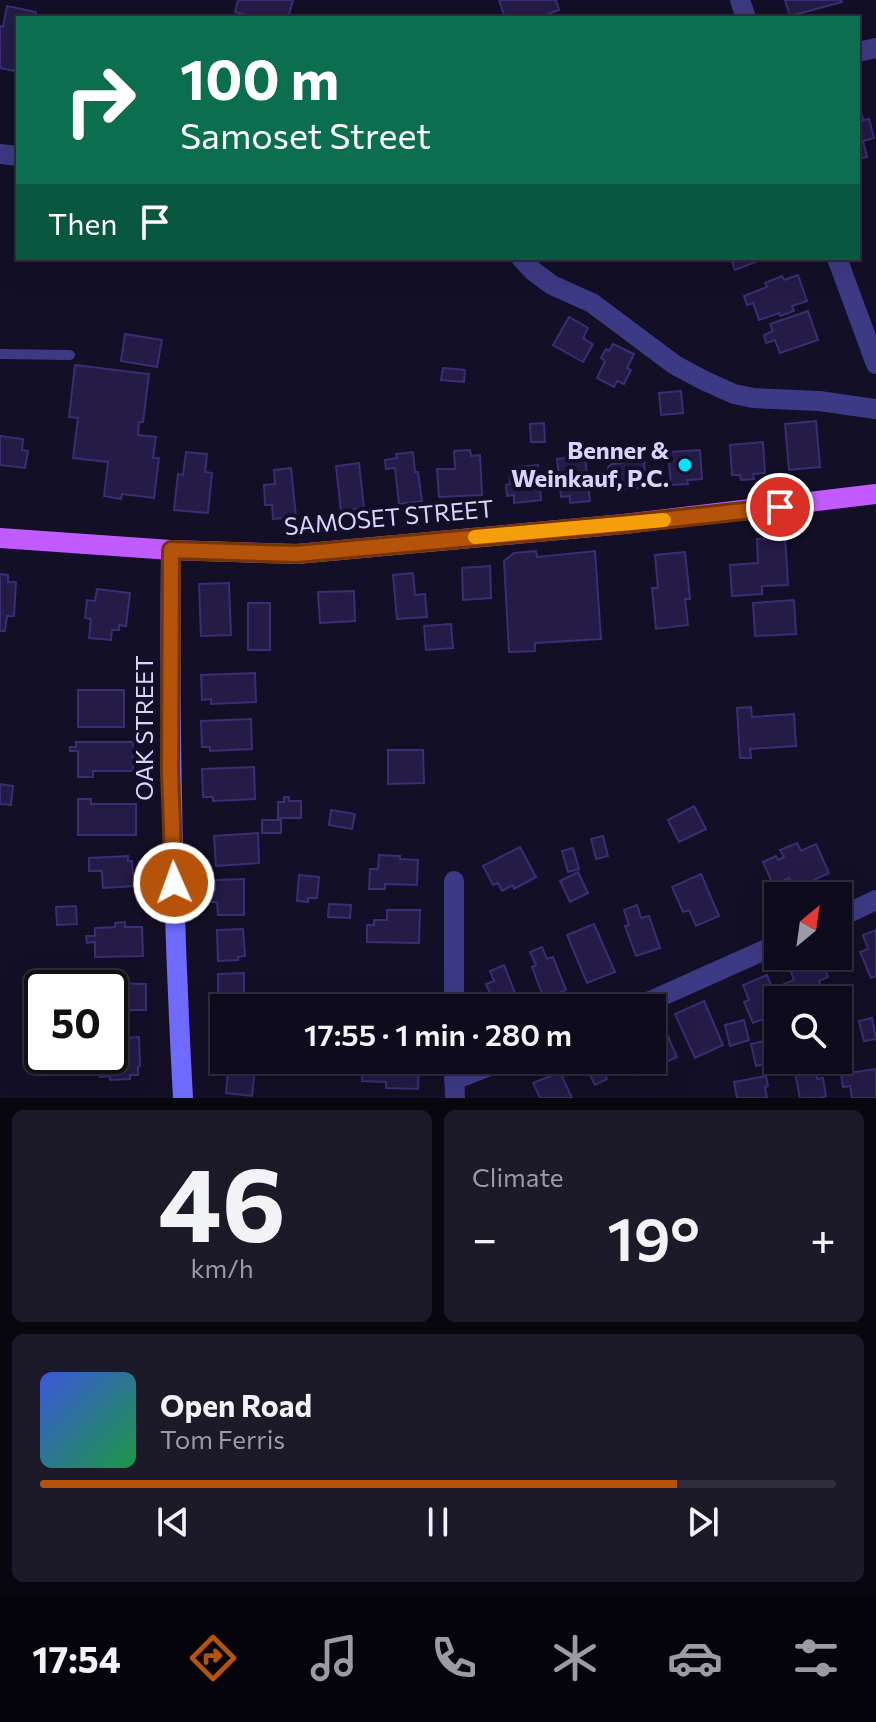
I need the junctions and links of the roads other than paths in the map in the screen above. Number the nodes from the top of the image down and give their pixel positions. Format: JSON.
{"nodes":[{"id":1,"x":523,"y":260,"type":"edge"},
{"id":2,"x":838,"y":260,"type":"edge"},
{"id":3,"x":0,"y":354,"type":"edge"},
{"id":4,"x":70,"y":355,"type":"dead end"},
{"id":5,"x":876,"y":364,"type":"edge"},
{"id":6,"x":876,"y":409,"type":"edge"},
{"id":7,"x":876,"y":494,"type":"edge"},
{"id":8,"x":0,"y":538,"type":"edge"},
{"id":9,"x":171,"y":550,"type":"junction"},
{"id":10,"x":454,"y":881,"type":"dead end"},
{"id":11,"x":876,"y":900,"type":"edge"},
{"id":12,"x":852,"y":911,"type":"edge"},
{"id":13,"x":764,"y":950,"type":"edge"},
{"id":14,"x":454,"y":994,"type":"edge"},
{"id":15,"x":666,"y":994,"type":"edge"},
{"id":16,"x":183,"y":1098,"type":"edge"}],
"edges":[{"from":1,"to":6,"type":"street"},
{"from":2,"to":5,"type":"street"},
{"from":3,"to":4,"type":"lane"},
{"from":7,"to":9,"type":"main road","name":"SAMOSET STREET"},
{"from":8,"to":9,"type":"main road","name":"SAMOSET STREET"},
{"from":9,"to":16,"type":"main road","name":"OAK STREET"},
{"from":10,"to":14,"type":"street"},
{"from":11,"to":12,"type":"street"},
{"from":13,"to":15,"type":"street"}]}
